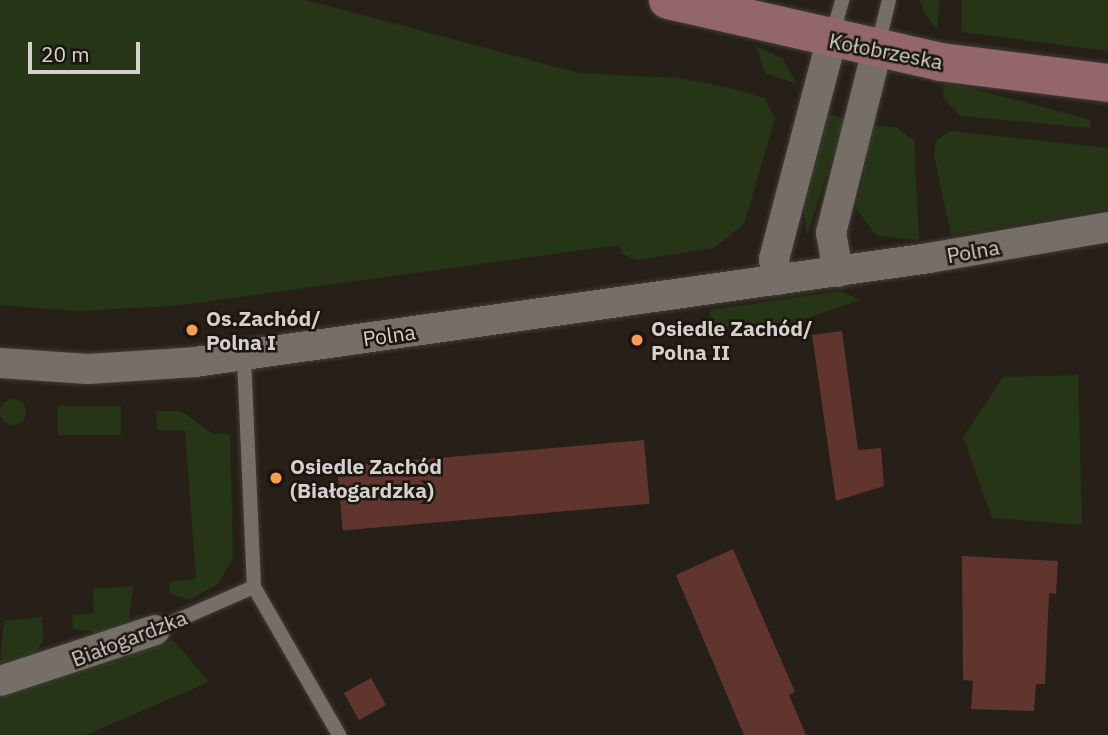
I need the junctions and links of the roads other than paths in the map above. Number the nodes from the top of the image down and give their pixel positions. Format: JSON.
{"nodes":[{"id":1,"x":668,"y":0,"type":"edge"},
{"id":2,"x":842,"y":0,"type":"edge"},
{"id":3,"x":889,"y":0,"type":"edge"},
{"id":4,"x":831,"y":41,"type":"junction"},
{"id":5,"x":877,"y":50,"type":"junction"},
{"id":6,"x":1108,"y":83,"type":"edge"},
{"id":7,"x":1108,"y":227,"type":"edge"},
{"id":8,"x":838,"y":272,"type":"junction"},
{"id":9,"x":777,"y":280,"type":"junction"},
{"id":10,"x":244,"y":356,"type":"junction"},
{"id":11,"x":0,"y":363,"type":"edge"},
{"id":12,"x":254,"y":587,"type":"junction"},
{"id":13,"x":155,"y":631,"type":"joint"},
{"id":14,"x":0,"y":681,"type":"edge"},
{"id":15,"x":339,"y":735,"type":"edge"}],
"edges":[{"from":1,"to":4,"type":"main road","name":"Kołobrzeska"},
{"from":2,"to":4,"type":"lane"},
{"from":3,"to":5,"type":"lane"},
{"from":4,"to":5,"type":"main road","name":"Kołobrzeska"},
{"from":4,"to":9,"type":"street"},
{"from":5,"to":6,"type":"main road","name":"Kołobrzeska"},
{"from":5,"to":8,"type":"street"},
{"from":7,"to":8,"type":"street","name":"Polna"},
{"from":8,"to":9,"type":"street","name":"Polna"},
{"from":9,"to":10,"type":"street","name":"Polna"},
{"from":10,"to":11,"type":"street","name":"Polna"},
{"from":10,"to":12,"type":"lane"},
{"from":12,"to":13,"type":"lane","name":"Białogardzka"},
{"from":12,"to":15,"type":"lane"},
{"from":13,"to":14,"type":"street","name":"Białogardzka"}]}
